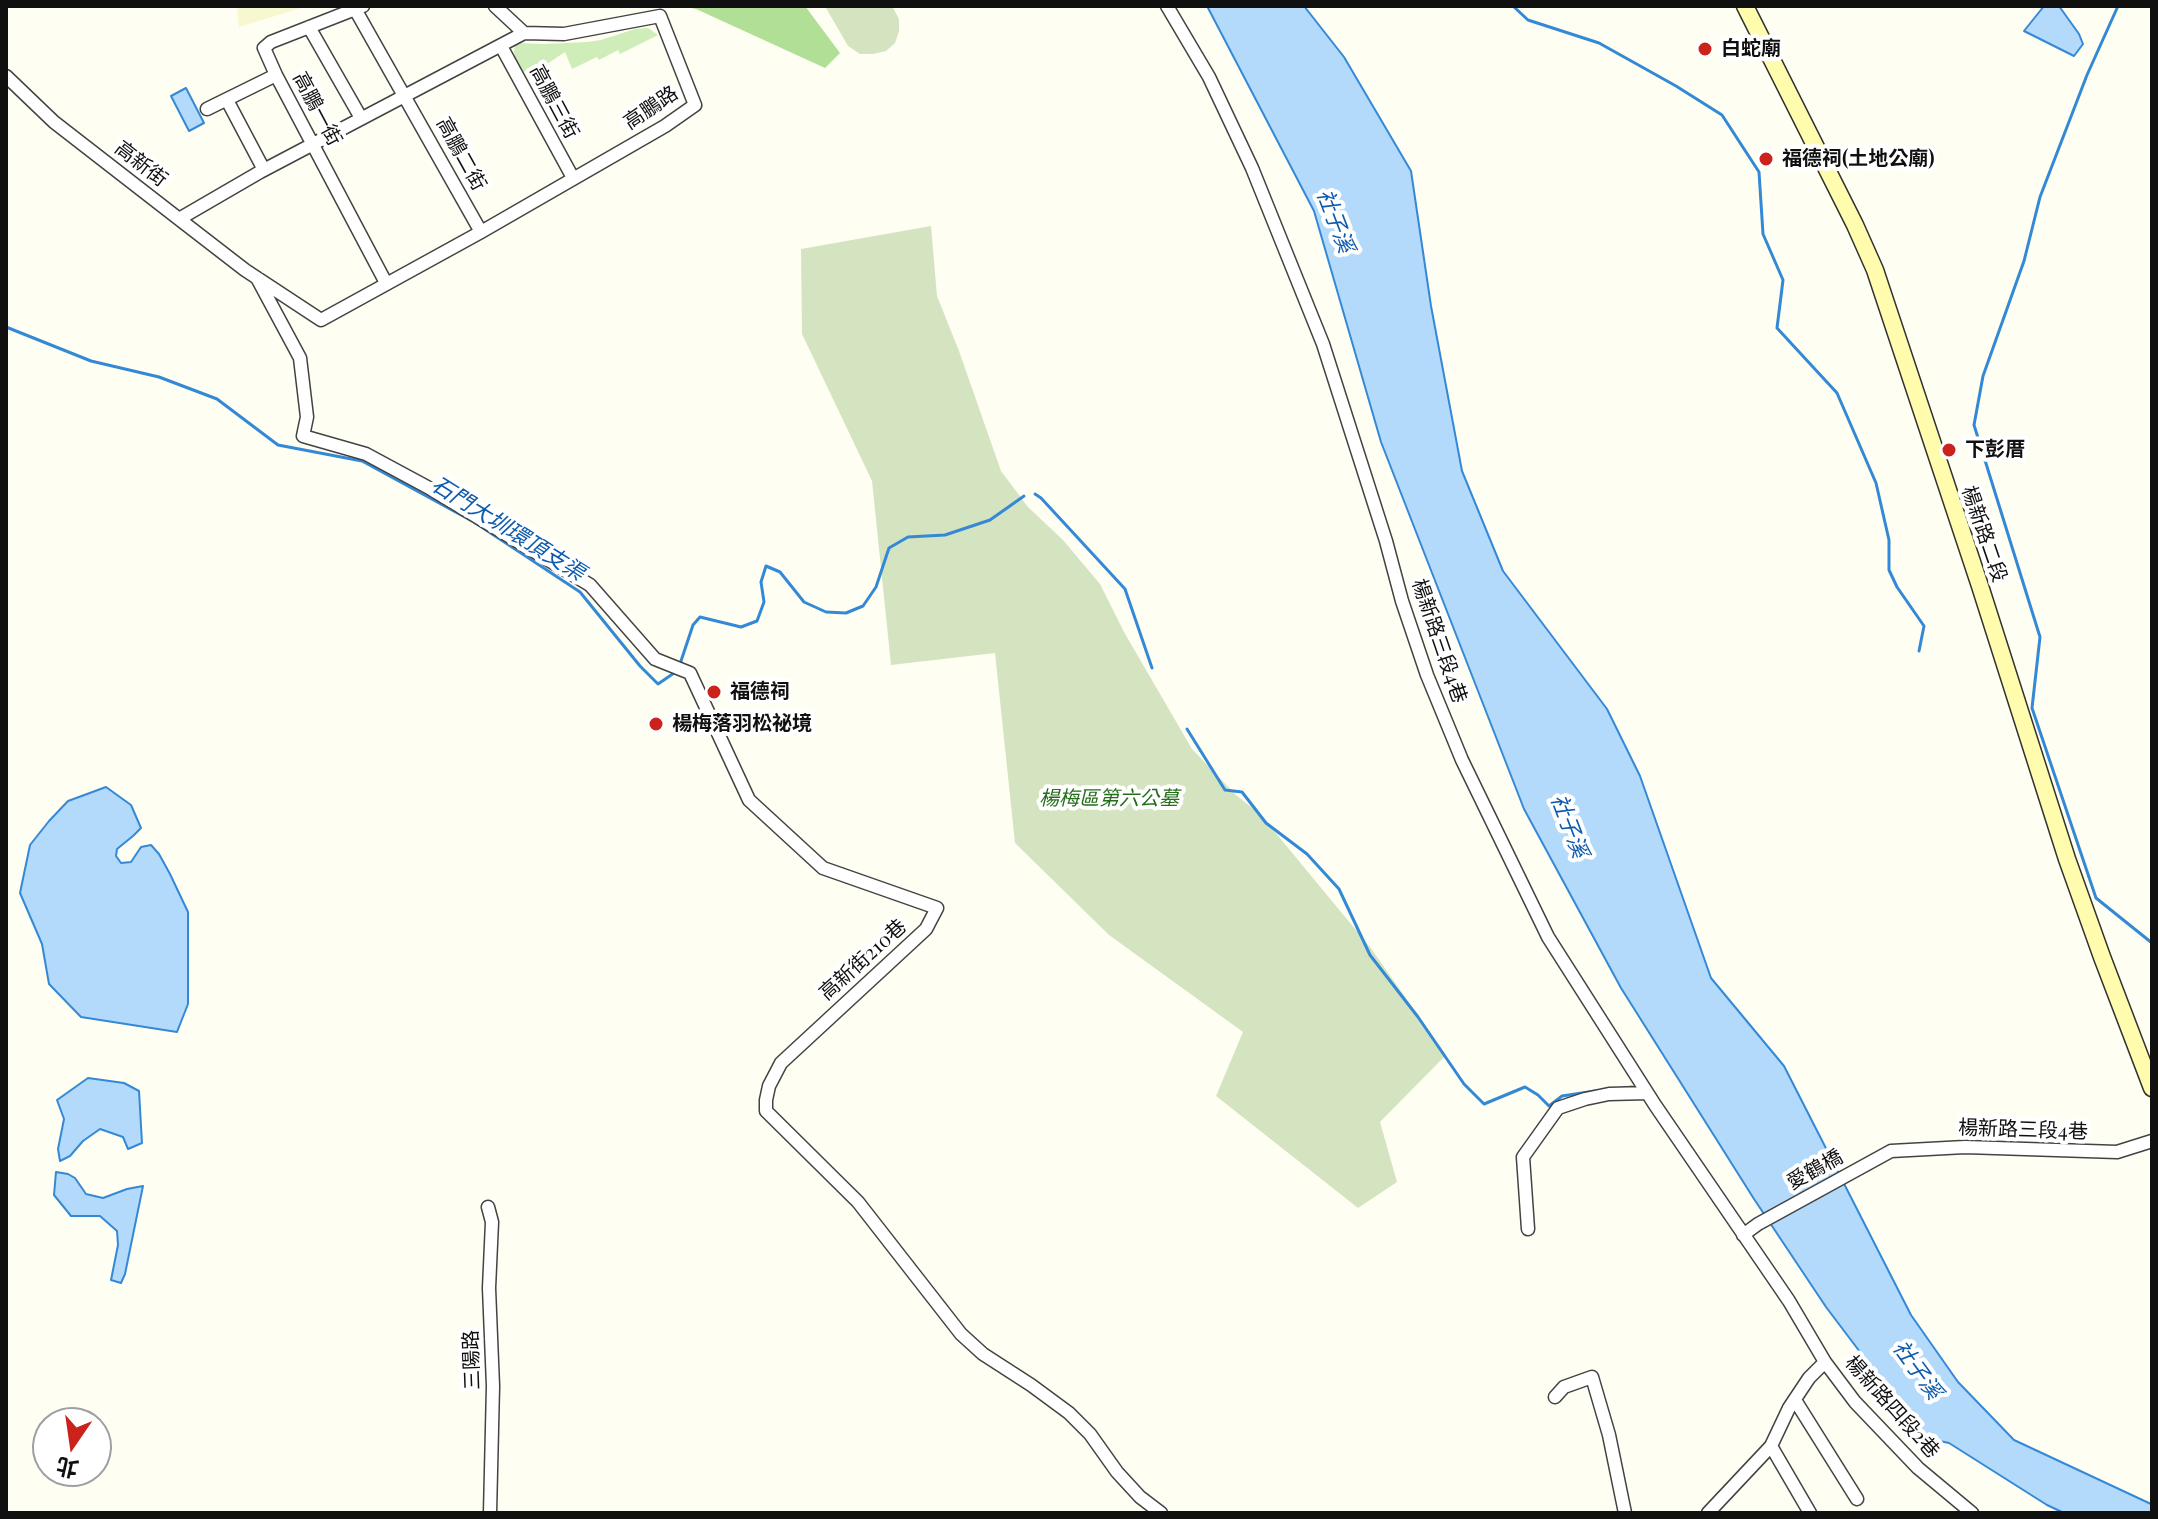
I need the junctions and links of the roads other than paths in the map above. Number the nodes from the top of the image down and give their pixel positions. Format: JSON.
{"nodes":[{"id":1,"x":495,"y":6,"type":"edge"},
{"id":2,"x":1167,"y":6,"type":"edge"},
{"id":3,"x":1745,"y":6,"type":"edge"},
{"id":4,"x":359,"y":8,"type":"edge"},
{"id":5,"x":309,"y":27,"type":"junction"},
{"id":6,"x":524,"y":33,"type":"junction"},
{"id":7,"x":501,"y":46,"type":"junction"},
{"id":8,"x":276,"y":75,"type":"junction"},
{"id":9,"x":6,"y":76,"type":"edge"},
{"id":10,"x":405,"y":95,"type":"junction"},
{"id":11,"x":227,"y":100,"type":"junction"},
{"id":12,"x":207,"y":109,"type":"dead end"},
{"id":13,"x":361,"y":118,"type":"junction"},
{"id":14,"x":313,"y":144,"type":"junction"},
{"id":15,"x":264,"y":170,"type":"junction"},
{"id":16,"x":573,"y":178,"type":"junction"},
{"id":17,"x":179,"y":219,"type":"junction"},
{"id":18,"x":481,"y":232,"type":"junction"},
{"id":19,"x":257,"y":278,"type":"junction"},
{"id":20,"x":386,"y":283,"type":"junction"},
{"id":21,"x":2152,"y":1088,"type":"edge"},
{"id":22,"x":1647,"y":1093,"type":"junction"},
{"id":23,"x":2152,"y":1141,"type":"edge"},
{"id":24,"x":1891,"y":1151,"type":"joint"},
{"id":25,"x":488,"y":1207,"type":"dead end"},
{"id":26,"x":1528,"y":1229,"type":"dead end"},
{"id":27,"x":1743,"y":1235,"type":"junction"},
{"id":28,"x":1825,"y":1362,"type":"junction"},
{"id":29,"x":1555,"y":1397,"type":"dead end"},
{"id":30,"x":1795,"y":1400,"type":"junction"},
{"id":31,"x":1771,"y":1446,"type":"junction"},
{"id":32,"x":1857,"y":1499,"type":"dead end"},
{"id":33,"x":490,"y":1513,"type":"edge"},
{"id":34,"x":1161,"y":1513,"type":"edge"},
{"id":35,"x":1625,"y":1513,"type":"edge"},
{"id":36,"x":1708,"y":1513,"type":"edge"},
{"id":37,"x":1810,"y":1513,"type":"edge"},
{"id":38,"x":1972,"y":1513,"type":"edge"}],
"edges":[{"from":1,"to":6,"type":"street"},
{"from":2,"to":22,"type":"street","name":"楊新路三段4巷"},
{"from":3,"to":21,"type":"main road","name":"楊新路二段"},
{"from":4,"to":5,"type":"street","name":"高鵬一街"},
{"from":4,"to":10,"type":"street","name":"高鵬二街"},
{"from":5,"to":8,"type":"street","name":"高鵬一街"},
{"from":5,"to":13,"type":"street"},
{"from":6,"to":7,"type":"street"},
{"from":6,"to":16,"type":"street","name":"高鵬路"},
{"from":7,"to":10,"type":"street"},
{"from":7,"to":16,"type":"street","name":"高鵬三街"},
{"from":8,"to":11,"type":"street"},
{"from":8,"to":14,"type":"street","name":"高鵬一街"},
{"from":9,"to":17,"type":"street","name":"高新街"},
{"from":10,"to":13,"type":"street"},
{"from":10,"to":18,"type":"street","name":"高鵬二街"},
{"from":11,"to":12,"type":"street"},
{"from":11,"to":15,"type":"street"},
{"from":13,"to":14,"type":"street"},
{"from":14,"to":15,"type":"street"},
{"from":14,"to":20,"type":"street","name":"高鵬一街"},
{"from":15,"to":17,"type":"street"},
{"from":16,"to":18,"type":"street","name":"高鵬路"},
{"from":17,"to":19,"type":"street","name":"高新街"},
{"from":18,"to":20,"type":"street","name":"高鵬路"},
{"from":19,"to":20,"type":"street","name":"高鵬路"},
{"from":19,"to":34,"type":"street","name":"高新街210巷"},
{"from":22,"to":26,"type":"street"},
{"from":22,"to":27,"type":"street","name":"楊新路三段4巷"},
{"from":23,"to":24,"type":"street","name":"楊新路三段4巷"},
{"from":24,"to":27,"type":"street","name":"愛鶴橋"},
{"from":25,"to":33,"type":"street","name":"三陽路"},
{"from":27,"to":28,"type":"street","name":"楊新路四段2巷"},
{"from":28,"to":30,"type":"street"},
{"from":28,"to":38,"type":"street","name":"楊新路四段2巷"},
{"from":29,"to":35,"type":"street"},
{"from":30,"to":31,"type":"street"},
{"from":30,"to":32,"type":"street"},
{"from":31,"to":36,"type":"street"},
{"from":31,"to":37,"type":"street"}]}
